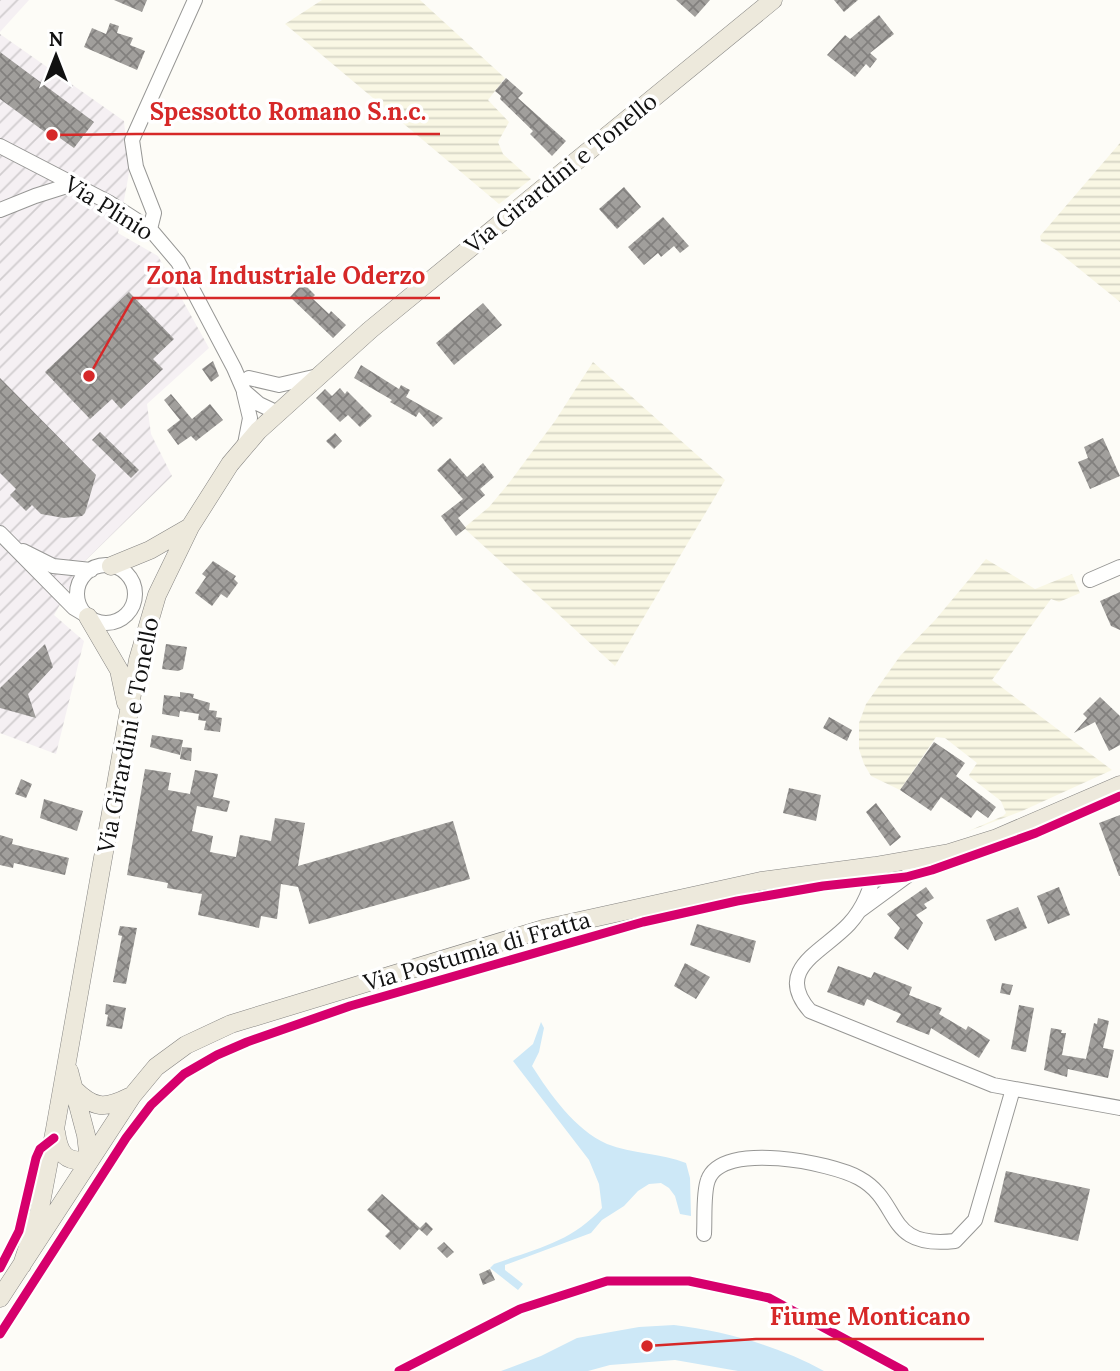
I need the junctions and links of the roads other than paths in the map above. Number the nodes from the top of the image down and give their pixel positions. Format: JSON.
{"nodes":[{"id":1,"x":195,"y":0,"type":"edge"},
{"id":2,"x":773,"y":0,"type":"edge"},
{"id":3,"x":0,"y":146,"type":"edge"},
{"id":4,"x":72,"y":184,"type":"junction"},
{"id":5,"x":0,"y":210,"type":"edge"},
{"id":6,"x":150,"y":229,"type":"junction"},
{"id":7,"x":319,"y":376,"type":"junction"},
{"id":8,"x":246,"y":384,"type":"junction"},
{"id":9,"x":278,"y":413,"type":"junction"},
{"id":10,"x":243,"y":448,"type":"junction"},
{"id":11,"x":190,"y":527,"type":"junction"},
{"id":12,"x":0,"y":533,"type":"edge"},
{"id":13,"x":15,"y":547,"type":"junction"},
{"id":14,"x":111,"y":566,"type":"junction"},
{"id":15,"x":1120,"y":567,"type":"edge"},
{"id":16,"x":91,"y":570,"type":"junction"},
{"id":17,"x":1090,"y":580,"type":"dead end"},
{"id":18,"x":87,"y":617,"type":"junction"},
{"id":19,"x":128,"y":713,"type":"junction"},
{"id":20,"x":1120,"y":785,"type":"edge"},
{"id":21,"x":925,"y":859,"type":"junction"},
{"id":22,"x":875,"y":866,"type":"junction"},
{"id":23,"x":858,"y":912,"type":"junction"},
{"id":24,"x":67,"y":1065,"type":"junction"},
{"id":25,"x":74,"y":1089,"type":"junction"},
{"id":26,"x":1013,"y":1089,"type":"junction"},
{"id":27,"x":132,"y":1096,"type":"junction"},
{"id":28,"x":1120,"y":1108,"type":"edge"},
{"id":29,"x":55,"y":1129,"type":"junction"},
{"id":30,"x":89,"y":1160,"type":"junction"},
{"id":31,"x":704,"y":1234,"type":"dead end"},
{"id":32,"x":22,"y":1265,"type":"junction"},
{"id":33,"x":0,"y":1298,"type":"edge"}],
"edges":[{"from":1,"to":6,"type":"street"},
{"from":2,"to":7,"type":"main road","name":"Via Girardini e Tonello"},
{"from":3,"to":4,"type":"street","name":"Via Plinio"},
{"from":4,"to":5,"type":"street"},
{"from":4,"to":6,"type":"street","name":"Via Plinio"},
{"from":6,"to":8,"type":"street","name":"Via Plinio"},
{"from":7,"to":8,"type":"street"},
{"from":7,"to":9,"type":"main road","name":"Via Girardini e Tonello"},
{"from":8,"to":9,"type":"street","name":"Via Plinio"},
{"from":8,"to":10,"type":"street"},
{"from":9,"to":10,"type":"main road","name":"Via Girardini e Tonello"},
{"from":10,"to":11,"type":"main road","name":"Via Girardini e Tonello"},
{"from":11,"to":14,"type":"main road"},
{"from":11,"to":19,"type":"main road","name":"Via Girardini e Tonello"},
{"from":12,"to":13,"type":"street"},
{"from":13,"to":16,"type":"street"},
{"from":13,"to":18,"type":"street"},
{"from":14,"to":16,"type":"street"},
{"from":14,"to":18,"type":"street"},
{"from":15,"to":17,"type":"street"},
{"from":16,"to":18,"type":"street"},
{"from":18,"to":19,"type":"main road"},
{"from":19,"to":24,"type":"main road","name":"Via Girardini e Tonello"},
{"from":20,"to":21,"type":"main road","name":"Via Postumia di Fratta"},
{"from":21,"to":22,"type":"main road","name":"Via Postumia di Fratta"},
{"from":21,"to":23,"type":"street"},
{"from":22,"to":23,"type":"street"},
{"from":22,"to":27,"type":"main road","name":"Via Postumia di Fratta"},
{"from":23,"to":26,"type":"street"},
{"from":24,"to":25,"type":"main road","name":"Via Girardini e Tonello"},
{"from":24,"to":29,"type":"main road","name":"Via Girardini e Tonello"},
{"from":25,"to":27,"type":"main road"},
{"from":25,"to":30,"type":"main road","name":"Via Girardini e Tonello"},
{"from":26,"to":28,"type":"street"},
{"from":26,"to":31,"type":"street"},
{"from":27,"to":30,"type":"main road","name":"Via Postumia di Fratta"},
{"from":29,"to":30,"type":"main road"},
{"from":29,"to":32,"type":"main road","name":"Via Girardini e Tonello"},
{"from":30,"to":32,"type":"main road","name":"Via Postumia di Fratta"},
{"from":32,"to":33,"type":"main road"}]}
